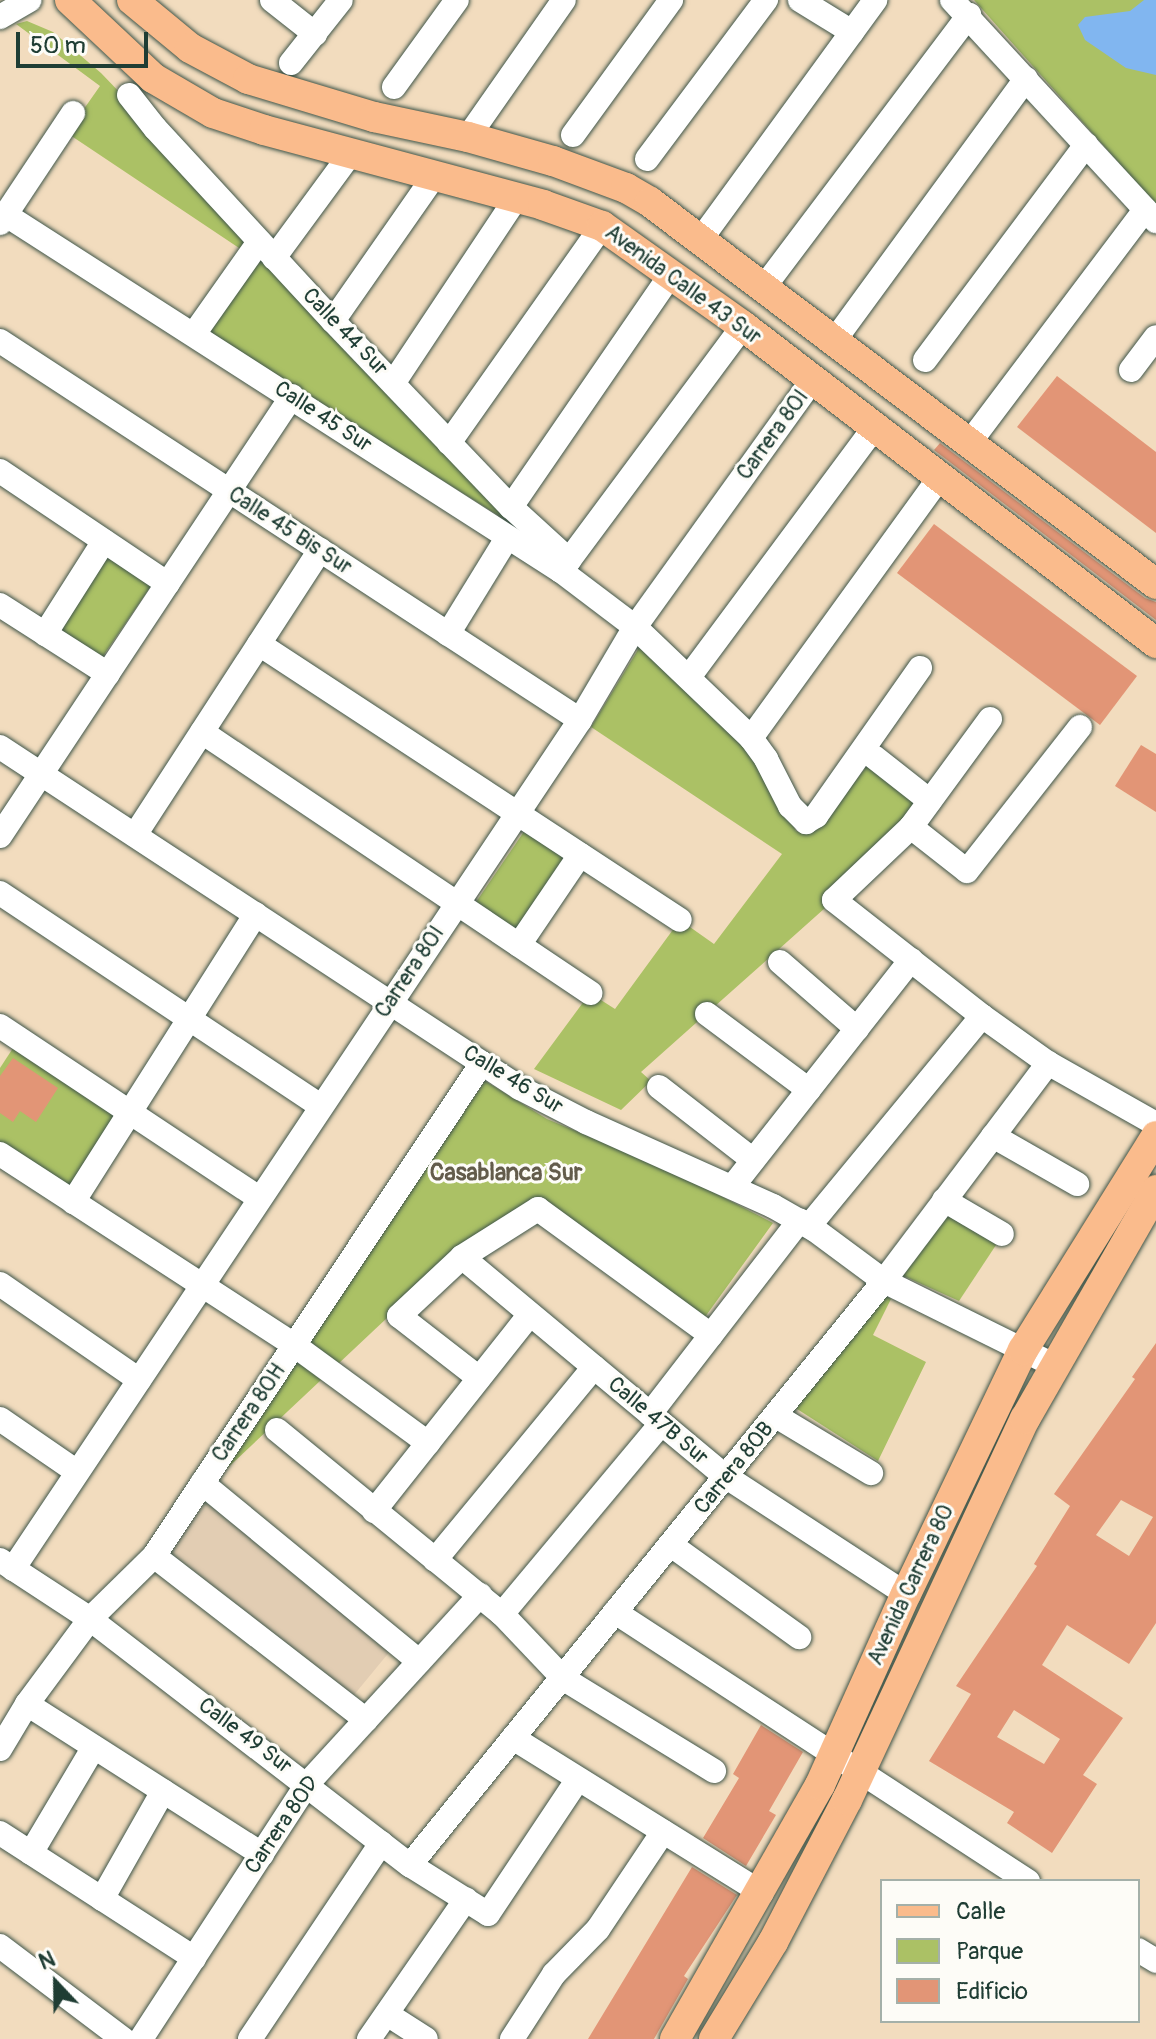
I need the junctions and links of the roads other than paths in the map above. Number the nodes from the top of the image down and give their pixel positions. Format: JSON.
{"nodes":[{"id":1,"x":30,"y":0,"type":"edge"},
{"id":2,"x":70,"y":0,"type":"edge"},
{"id":3,"x":132,"y":0,"type":"edge"},
{"id":4,"x":272,"y":0,"type":"edge"},
{"id":5,"x":341,"y":0,"type":"edge"},
{"id":6,"x":457,"y":0,"type":"edge"},
{"id":7,"x":564,"y":0,"type":"edge"},
{"id":8,"x":671,"y":0,"type":"edge"},
{"id":9,"x":766,"y":0,"type":"edge"},
{"id":10,"x":800,"y":0,"type":"edge"},
{"id":11,"x":875,"y":0,"type":"edge"},
{"id":12,"x":960,"y":8,"type":"edge"},
{"id":13,"x":0,"y":17,"type":"edge"},
{"id":14,"x":852,"y":32,"type":"junction"},
{"id":15,"x":315,"y":34,"type":"junction"},
{"id":16,"x":291,"y":63,"type":"dead end"},
{"id":17,"x":1026,"y":79,"type":"junction"},
{"id":18,"x":394,"y":87,"type":"dead end"},
{"id":19,"x":129,"y":95,"type":"dead end"},
{"id":20,"x":73,"y":113,"type":"dead end"},
{"id":21,"x":573,"y":135,"type":"dead end"},
{"id":22,"x":468,"y":137,"type":"junction"},
{"id":23,"x":1086,"y":145,"type":"junction"},
{"id":24,"x":351,"y":153,"type":"junction"},
{"id":25,"x":647,"y":159,"type":"dead end"},
{"id":26,"x":435,"y":175,"type":"junction"},
{"id":27,"x":517,"y":197,"type":"junction"},
{"id":28,"x":1151,"y":216,"type":"edge"},
{"id":29,"x":3,"y":219,"type":"edge"},
{"id":30,"x":602,"y":226,"type":"junction"},
{"id":31,"x":701,"y":239,"type":"junction"},
{"id":32,"x":267,"y":250,"type":"junction"},
{"id":33,"x":672,"y":273,"type":"junction"},
{"id":34,"x":764,"y":287,"type":"junction"},
{"id":35,"x":333,"y":321,"type":"junction"},
{"id":36,"x":743,"y":326,"type":"junction"},
{"id":37,"x":194,"y":334,"type":"junction"},
{"id":38,"x":1156,"y":337,"type":"edge"},
{"id":39,"x":0,"y":341,"type":"edge"},
{"id":40,"x":834,"y":341,"type":"junction"},
{"id":41,"x":925,"y":360,"type":"dead end"},
{"id":42,"x":1131,"y":370,"type":"dead end"},
{"id":43,"x":813,"y":379,"type":"junction"},
{"id":44,"x":394,"y":382,"type":"junction"},
{"id":45,"x":292,"y":396,"type":"junction"},
{"id":46,"x":875,"y":427,"type":"junction"},
{"id":47,"x":970,"y":442,"type":"junction"},
{"id":48,"x":449,"y":443,"type":"junction"},
{"id":49,"x":0,"y":471,"type":"edge"},
{"id":50,"x":940,"y":477,"type":"junction"},
{"id":51,"x":229,"y":491,"type":"junction"},
{"id":52,"x":511,"y":507,"type":"junction"},
{"id":53,"x":507,"y":538,"type":"junction"},
{"id":54,"x":104,"y":541,"type":"junction"},
{"id":55,"x":320,"y":550,"type":"junction"},
{"id":56,"x":565,"y":566,"type":"junction"},
{"id":57,"x":168,"y":584,"type":"junction"},
{"id":58,"x":1156,"y":584,"type":"edge"},
{"id":59,"x":0,"y":605,"type":"edge"},
{"id":60,"x":635,"y":627,"type":"junction"},
{"id":61,"x":45,"y":634,"type":"junction"},
{"id":62,"x":448,"y":634,"type":"junction"},
{"id":63,"x":1156,"y":643,"type":"edge"},
{"id":64,"x":259,"y":644,"type":"junction"},
{"id":65,"x":920,"y":668,"type":"dead end"},
{"id":66,"x":108,"y":674,"type":"junction"},
{"id":67,"x":689,"y":677,"type":"junction"},
{"id":68,"x":990,"y":719,"type":"dead end"},
{"id":69,"x":580,"y":720,"type":"junction"},
{"id":70,"x":1080,"y":727,"type":"dead end"},
{"id":71,"x":202,"y":732,"type":"junction"},
{"id":72,"x":751,"y":738,"type":"junction"},
{"id":73,"x":0,"y":747,"type":"edge"},
{"id":74,"x":874,"y":757,"type":"dead end"},
{"id":75,"x":41,"y":774,"type":"junction"},
{"id":76,"x":930,"y":801,"type":"junction"},
{"id":77,"x":517,"y":813,"type":"junction"},
{"id":78,"x":911,"y":827,"type":"junction"},
{"id":79,"x":135,"y":835,"type":"junction"},
{"id":80,"x":0,"y":836,"type":"edge"},
{"id":81,"x":580,"y":855,"type":"junction"},
{"id":82,"x":0,"y":893,"type":"edge"},
{"id":83,"x":456,"y":903,"type":"junction"},
{"id":84,"x":256,"y":914,"type":"junction"},
{"id":85,"x":680,"y":920,"type":"dead end"},
{"id":86,"x":519,"y":945,"type":"junction"},
{"id":87,"x":911,"y":960,"type":"junction"},
{"id":88,"x":780,"y":962,"type":"dead end"},
{"id":89,"x":590,"y":993,"type":"dead end"},
{"id":90,"x":388,"y":1003,"type":"junction"},
{"id":91,"x":707,"y":1014,"type":"dead end"},
{"id":92,"x":982,"y":1016,"type":"junction"},
{"id":93,"x":190,"y":1018,"type":"junction"},
{"id":94,"x":857,"y":1029,"type":"junction"},
{"id":95,"x":4,"y":1038,"type":"edge"},
{"id":96,"x":482,"y":1063,"type":"junction"},
{"id":97,"x":1048,"y":1063,"type":"junction"},
{"id":98,"x":659,"y":1087,"type":"dead end"},
{"id":99,"x":809,"y":1090,"type":"junction"},
{"id":100,"x":320,"y":1106,"type":"junction"},
{"id":101,"x":130,"y":1112,"type":"junction"},
{"id":102,"x":1156,"y":1124,"type":"edge"},
{"id":103,"x":993,"y":1136,"type":"junction"},
{"id":104,"x":1156,"y":1136,"type":"edge"},
{"id":105,"x":0,"y":1154,"type":"edge"},
{"id":106,"x":753,"y":1160,"type":"junction"},
{"id":107,"x":1077,"y":1184,"type":"dead end"},
{"id":108,"x":733,"y":1186,"type":"junction"},
{"id":109,"x":1156,"y":1190,"type":"edge"},
{"id":110,"x":259,"y":1198,"type":"junction"},
{"id":111,"x":944,"y":1200,"type":"junction"},
{"id":112,"x":73,"y":1202,"type":"junction"},
{"id":113,"x":804,"y":1223,"type":"junction"},
{"id":114,"x":1002,"y":1234,"type":"dead end"},
{"id":115,"x":462,"y":1257,"type":"junction"},
{"id":116,"x":884,"y":1281,"type":"junction"},
{"id":117,"x":0,"y":1284,"type":"edge"},
{"id":118,"x":202,"y":1285,"type":"junction"},
{"id":119,"x":530,"y":1314,"type":"junction"},
{"id":120,"x":711,"y":1335,"type":"junction"},
{"id":121,"x":294,"y":1345,"type":"junction"},
{"id":122,"x":1023,"y":1350,"type":"junction"},
{"id":123,"x":1053,"y":1365,"type":"junction"},
{"id":124,"x":594,"y":1367,"type":"junction"},
{"id":125,"x":479,"y":1378,"type":"junction"},
{"id":126,"x":139,"y":1380,"type":"junction"},
{"id":127,"x":776,"y":1416,"type":"junction"},
{"id":128,"x":0,"y":1419,"type":"edge"},
{"id":129,"x":656,"y":1419,"type":"junction"},
{"id":130,"x":277,"y":1430,"type":"dead end"},
{"id":131,"x":428,"y":1443,"type":"junction"},
{"id":132,"x":77,"y":1472,"type":"junction"},
{"id":133,"x":871,"y":1473,"type":"dead end"},
{"id":134,"x":725,"y":1476,"type":"junction"},
{"id":135,"x":202,"y":1483,"type":"junction"},
{"id":136,"x":374,"y":1511,"type":"junction"},
{"id":137,"x":671,"y":1545,"type":"junction"},
{"id":138,"x":154,"y":1556,"type":"junction"},
{"id":139,"x":435,"y":1560,"type":"junction"},
{"id":140,"x":7,"y":1565,"type":"edge"},
{"id":141,"x":906,"y":1594,"type":"junction"},
{"id":142,"x":480,"y":1595,"type":"junction"},
{"id":143,"x":615,"y":1612,"type":"junction"},
{"id":144,"x":502,"y":1614,"type":"junction"},
{"id":145,"x":90,"y":1619,"type":"junction"},
{"id":146,"x":799,"y":1637,"type":"dead end"},
{"id":147,"x":419,"y":1661,"type":"junction"},
{"id":148,"x":564,"y":1679,"type":"junction"},
{"id":149,"x":15,"y":1709,"type":"edge"},
{"id":150,"x":366,"y":1720,"type":"junction"},
{"id":151,"x":513,"y":1738,"type":"junction"},
{"id":152,"x":94,"y":1747,"type":"junction"},
{"id":153,"x":0,"y":1749,"type":"edge"},
{"id":154,"x":833,"y":1757,"type":"junction"},
{"id":155,"x":714,"y":1771,"type":"dead end"},
{"id":156,"x":860,"y":1775,"type":"junction"},
{"id":157,"x":578,"y":1779,"type":"junction"},
{"id":158,"x":308,"y":1783,"type":"junction"},
{"id":159,"x":163,"y":1791,"type":"junction"},
{"id":160,"x":663,"y":1832,"type":"junction"},
{"id":161,"x":0,"y":1833,"type":"edge"},
{"id":162,"x":381,"y":1843,"type":"junction"},
{"id":163,"x":31,"y":1853,"type":"junction"},
{"id":164,"x":262,"y":1854,"type":"junction"},
{"id":165,"x":410,"y":1865,"type":"junction"},
{"id":166,"x":1025,"y":1879,"type":"edge"},
{"id":167,"x":762,"y":1893,"type":"junction"},
{"id":168,"x":102,"y":1899,"type":"junction"},
{"id":169,"x":466,"y":1899,"type":"junction"},
{"id":170,"x":0,"y":1946,"type":"edge"},
{"id":171,"x":194,"y":1958,"type":"junction"},
{"id":172,"x":387,"y":2014,"type":"junction"},
{"id":173,"x":123,"y":2039,"type":"edge"},
{"id":174,"x":141,"y":2039,"type":"edge"},
{"id":175,"x":250,"y":2039,"type":"edge"},
{"id":176,"x":369,"y":2039,"type":"edge"},
{"id":177,"x":426,"y":2039,"type":"edge"},
{"id":178,"x":512,"y":2039,"type":"edge"},
{"id":179,"x":675,"y":2039,"type":"edge"},
{"id":180,"x":714,"y":2039,"type":"edge"}],
"edges":[{"from":1,"to":13,"type":"street"},
{"from":2,"to":24,"type":"main road","name":"Avenida Calle 43 Sur"},
{"from":3,"to":22,"type":"main road","name":"Avenida Calle 43 Sur"},
{"from":4,"to":15,"type":"street"},
{"from":5,"to":15,"type":"street"},
{"from":6,"to":18,"type":"street"},
{"from":7,"to":22,"type":"street"},
{"from":8,"to":21,"type":"street"},
{"from":9,"to":25,"type":"street"},
{"from":10,"to":14,"type":"street"},
{"from":11,"to":14,"type":"street"},
{"from":12,"to":17,"type":"street"},
{"from":12,"to":34,"type":"street"},
{"from":14,"to":31,"type":"street"},
{"from":15,"to":16,"type":"street"},
{"from":17,"to":23,"type":"street"},
{"from":17,"to":40,"type":"street"},
{"from":19,"to":32,"type":"street","name":"Calle 44 Sur"},
{"from":20,"to":29,"type":"street"},
{"from":22,"to":31,"type":"main road","name":"Avenida Calle 43 Sur"},
{"from":23,"to":28,"type":"street"},
{"from":23,"to":41,"type":"street"},
{"from":24,"to":26,"type":"main road","name":"Avenida Calle 43 Sur"},
{"from":24,"to":32,"type":"street"},
{"from":26,"to":27,"type":"main road","name":"Avenida Calle 43 Sur"},
{"from":26,"to":35,"type":"street"},
{"from":27,"to":30,"type":"main road","name":"Avenida Calle 43 Sur"},
{"from":27,"to":44,"type":"street"},
{"from":28,"to":47,"type":"street"},
{"from":29,"to":37,"type":"street","name":"Calle 45 Sur"},
{"from":30,"to":33,"type":"main road","name":"Avenida Calle 43 Sur"},
{"from":30,"to":48,"type":"street"},
{"from":31,"to":34,"type":"main road","name":"Avenida Calle 43 Sur"},
{"from":32,"to":35,"type":"street","name":"Calle 44 Sur"},
{"from":32,"to":37,"type":"street"},
{"from":33,"to":36,"type":"main road","name":"Avenida Calle 43 Sur"},
{"from":33,"to":52,"type":"street"},
{"from":34,"to":40,"type":"main road","name":"Avenida Calle 43 Sur"},
{"from":35,"to":44,"type":"street","name":"Calle 44 Sur"},
{"from":36,"to":43,"type":"main road","name":"Avenida Calle 43 Sur"},
{"from":36,"to":56,"type":"street"},
{"from":37,"to":45,"type":"street","name":"Calle 45 Sur"},
{"from":38,"to":42,"type":"street"},
{"from":39,"to":51,"type":"street","name":"Calle 45 Bis Sur"},
{"from":40,"to":47,"type":"main road","name":"Avenida Calle 43 Sur"},
{"from":43,"to":46,"type":"main road","name":"Avenida Calle 43 Sur"},
{"from":43,"to":60,"type":"street","name":"Carrera 80I"},
{"from":44,"to":48,"type":"street","name":"Calle 44 Sur"},
{"from":45,"to":51,"type":"street"},
{"from":45,"to":53,"type":"street","name":"Calle 45 Sur"},
{"from":46,"to":50,"type":"main road","name":"Avenida Calle 43 Sur"},
{"from":46,"to":67,"type":"street"},
{"from":47,"to":58,"type":"main road","name":"Avenida Calle 43 Sur"},
{"from":48,"to":52,"type":"street","name":"Calle 44 Sur"},
{"from":49,"to":54,"type":"street"},
{"from":50,"to":63,"type":"main road","name":"Avenida Calle 43 Sur"},
{"from":50,"to":72,"type":"street"},
{"from":51,"to":55,"type":"street","name":"Calle 45 Bis Sur"},
{"from":51,"to":57,"type":"street"},
{"from":52,"to":56,"type":"street","name":"Calle 44 Sur"},
{"from":53,"to":56,"type":"street","name":"Calle 45 Sur"},
{"from":53,"to":62,"type":"street"},
{"from":54,"to":57,"type":"street"},
{"from":54,"to":61,"type":"street"},
{"from":55,"to":62,"type":"street","name":"Calle 45 Bis Sur"},
{"from":55,"to":64,"type":"street"},
{"from":56,"to":60,"type":"street","name":"Calle 45 Sur"},
{"from":57,"to":66,"type":"street"},
{"from":59,"to":61,"type":"street"},
{"from":60,"to":67,"type":"street","name":"Calle 45 Sur"},
{"from":60,"to":69,"type":"street","name":"Carrera 80I"},
{"from":61,"to":66,"type":"street"},
{"from":62,"to":69,"type":"street","name":"Calle 45 Bis Sur"},
{"from":64,"to":71,"type":"street"},
{"from":64,"to":77,"type":"street"},
{"from":65,"to":72,"type":"street","name":"Calle 45 Sur"},
{"from":66,"to":75,"type":"street"},
{"from":67,"to":72,"type":"street","name":"Calle 45 Sur"},
{"from":68,"to":76,"type":"street"},
{"from":69,"to":77,"type":"street","name":"Carrera 80I"},
{"from":70,"to":78,"type":"street"},
{"from":71,"to":79,"type":"street"},
{"from":71,"to":83,"type":"street"},
{"from":73,"to":75,"type":"street","name":"Calle 46 Sur"},
{"from":74,"to":76,"type":"street"},
{"from":75,"to":79,"type":"street","name":"Calle 46 Sur"},
{"from":75,"to":80,"type":"street"},
{"from":76,"to":78,"type":"street"},
{"from":77,"to":81,"type":"street"},
{"from":77,"to":83,"type":"street","name":"Carrera 80I"},
{"from":78,"to":87,"type":"street"},
{"from":79,"to":84,"type":"street","name":"Calle 46 Sur"},
{"from":81,"to":85,"type":"street"},
{"from":81,"to":86,"type":"street"},
{"from":82,"to":93,"type":"street"},
{"from":83,"to":86,"type":"street"},
{"from":83,"to":90,"type":"street","name":"Carrera 80I"},
{"from":84,"to":90,"type":"street","name":"Calle 46 Sur"},
{"from":84,"to":93,"type":"street"},
{"from":86,"to":89,"type":"street"},
{"from":87,"to":92,"type":"street"},
{"from":87,"to":94,"type":"street"},
{"from":88,"to":94,"type":"street"},
{"from":90,"to":96,"type":"street","name":"Calle 46 Sur"},
{"from":90,"to":100,"type":"street","name":"Carrera 80I"},
{"from":91,"to":99,"type":"street"},
{"from":92,"to":97,"type":"street"},
{"from":92,"to":113,"type":"street"},
{"from":93,"to":100,"type":"street"},
{"from":93,"to":101,"type":"street"},
{"from":94,"to":99,"type":"street"},
{"from":95,"to":101,"type":"street"},
{"from":96,"to":108,"type":"street","name":"Calle 46 Sur"},
{"from":96,"to":121,"type":"street","name":"Carrera 80H"},
{"from":97,"to":102,"type":"street"},
{"from":97,"to":103,"type":"street","name":"Carrera 80B"},
{"from":98,"to":106,"type":"street"},
{"from":99,"to":106,"type":"street"},
{"from":100,"to":110,"type":"street","name":"Carrera 80I"},
{"from":101,"to":110,"type":"street"},
{"from":101,"to":112,"type":"street"},
{"from":103,"to":107,"type":"street"},
{"from":103,"to":111,"type":"street","name":"Carrera 80B"},
{"from":104,"to":122,"type":"main road","name":"Avenida Carrera 80"},
{"from":105,"to":112,"type":"street"},
{"from":106,"to":108,"type":"street"},
{"from":108,"to":113,"type":"street","name":"Calle 46 Sur"},
{"from":109,"to":123,"type":"main road","name":"Avenida Carrera 80"},
{"from":110,"to":118,"type":"street","name":"Carrera 80I"},
{"from":111,"to":114,"type":"street"},
{"from":111,"to":116,"type":"street","name":"Carrera 80B"},
{"from":112,"to":118,"type":"street"},
{"from":113,"to":116,"type":"street","name":"Calle 46 Sur"},
{"from":113,"to":120,"type":"street"},
{"from":115,"to":119,"type":"street","name":"Calle 47B Sur"},
{"from":115,"to":120,"type":"street"},
{"from":115,"to":125,"type":"street"},
{"from":116,"to":122,"type":"street","name":"Calle 46 Sur"},
{"from":116,"to":127,"type":"street","name":"Carrera 80B"},
{"from":117,"to":126,"type":"street"},
{"from":118,"to":121,"type":"street"},
{"from":118,"to":126,"type":"street","name":"Carrera 80I"},
{"from":119,"to":124,"type":"street","name":"Calle 47B Sur"},
{"from":119,"to":125,"type":"street"},
{"from":120,"to":129,"type":"street"},
{"from":121,"to":131,"type":"street"},
{"from":121,"to":135,"type":"street","name":"Carrera 80H"},
{"from":122,"to":123,"type":"street","name":"Calle 46 Sur"},
{"from":122,"to":141,"type":"main road","name":"Avenida Carrera 80"},
{"from":123,"to":156,"type":"main road","name":"Avenida Carrera 80"},
{"from":124,"to":129,"type":"street","name":"Calle 47B Sur"},
{"from":124,"to":139,"type":"street"},
{"from":125,"to":131,"type":"street"},
{"from":126,"to":132,"type":"street","name":"Carrera 80I"},
{"from":127,"to":133,"type":"street"},
{"from":127,"to":134,"type":"street","name":"Carrera 80B"},
{"from":128,"to":132,"type":"street"},
{"from":129,"to":134,"type":"street","name":"Calle 47B Sur"},
{"from":129,"to":144,"type":"street"},
{"from":130,"to":136,"type":"street"},
{"from":131,"to":136,"type":"street"},
{"from":132,"to":140,"type":"street","name":"Carrera 80I"},
{"from":134,"to":137,"type":"street","name":"Carrera 80B"},
{"from":134,"to":141,"type":"street","name":"Calle 47B Sur"},
{"from":135,"to":138,"type":"street","name":"Carrera 80H"},
{"from":135,"to":147,"type":"street"},
{"from":136,"to":139,"type":"street"},
{"from":137,"to":143,"type":"street","name":"Carrera 80B"},
{"from":137,"to":146,"type":"street"},
{"from":138,"to":145,"type":"street","name":"Carrera 80H"},
{"from":138,"to":150,"type":"street"},
{"from":139,"to":142,"type":"street"},
{"from":140,"to":145,"type":"street","name":"Calle 49 Sur"},
{"from":141,"to":154,"type":"main road","name":"Avenida Carrera 80"},
{"from":142,"to":144,"type":"street"},
{"from":142,"to":147,"type":"street","name":"Carrera 80D"},
{"from":143,"to":148,"type":"street","name":"Carrera 80B"},
{"from":143,"to":154,"type":"street"},
{"from":144,"to":148,"type":"street"},
{"from":145,"to":149,"type":"street","name":"Carrera 80H"},
{"from":145,"to":158,"type":"street","name":"Calle 49 Sur"},
{"from":147,"to":150,"type":"street","name":"Carrera 80D"},
{"from":148,"to":151,"type":"street","name":"Carrera 80B"},
{"from":148,"to":155,"type":"street"},
{"from":149,"to":152,"type":"street"},
{"from":149,"to":153,"type":"street","name":"Carrera 80H"},
{"from":150,"to":158,"type":"street","name":"Carrera 80D"},
{"from":151,"to":157,"type":"street"},
{"from":151,"to":165,"type":"street","name":"Carrera 80B"},
{"from":152,"to":159,"type":"street"},
{"from":152,"to":163,"type":"street"},
{"from":154,"to":156,"type":"street"},
{"from":154,"to":167,"type":"main road","name":"Avenida Carrera 80"},
{"from":156,"to":166,"type":"street"},
{"from":156,"to":180,"type":"main road","name":"Avenida Carrera 80"},
{"from":157,"to":160,"type":"street"},
{"from":157,"to":169,"type":"street","name":"Calle 49 Sur"},
{"from":158,"to":162,"type":"street","name":"Calle 49 Sur"},
{"from":158,"to":164,"type":"street","name":"Carrera 80D"},
{"from":159,"to":164,"type":"street"},
{"from":159,"to":168,"type":"street"},
{"from":160,"to":167,"type":"street"},
{"from":160,"to":178,"type":"street"},
{"from":161,"to":163,"type":"street"},
{"from":162,"to":165,"type":"street","name":"Calle 49 Sur"},
{"from":162,"to":175,"type":"street"},
{"from":163,"to":168,"type":"street"},
{"from":164,"to":171,"type":"street","name":"Carrera 80D"},
{"from":165,"to":169,"type":"street","name":"Calle 49 Sur"},
{"from":167,"to":179,"type":"main road","name":"Avenida Carrera 80"},
{"from":168,"to":171,"type":"street"},
{"from":169,"to":172,"type":"street"},
{"from":170,"to":173,"type":"street"},
{"from":171,"to":174,"type":"street","name":"Carrera 80D"},
{"from":172,"to":176,"type":"street"},
{"from":172,"to":177,"type":"street"}]}
